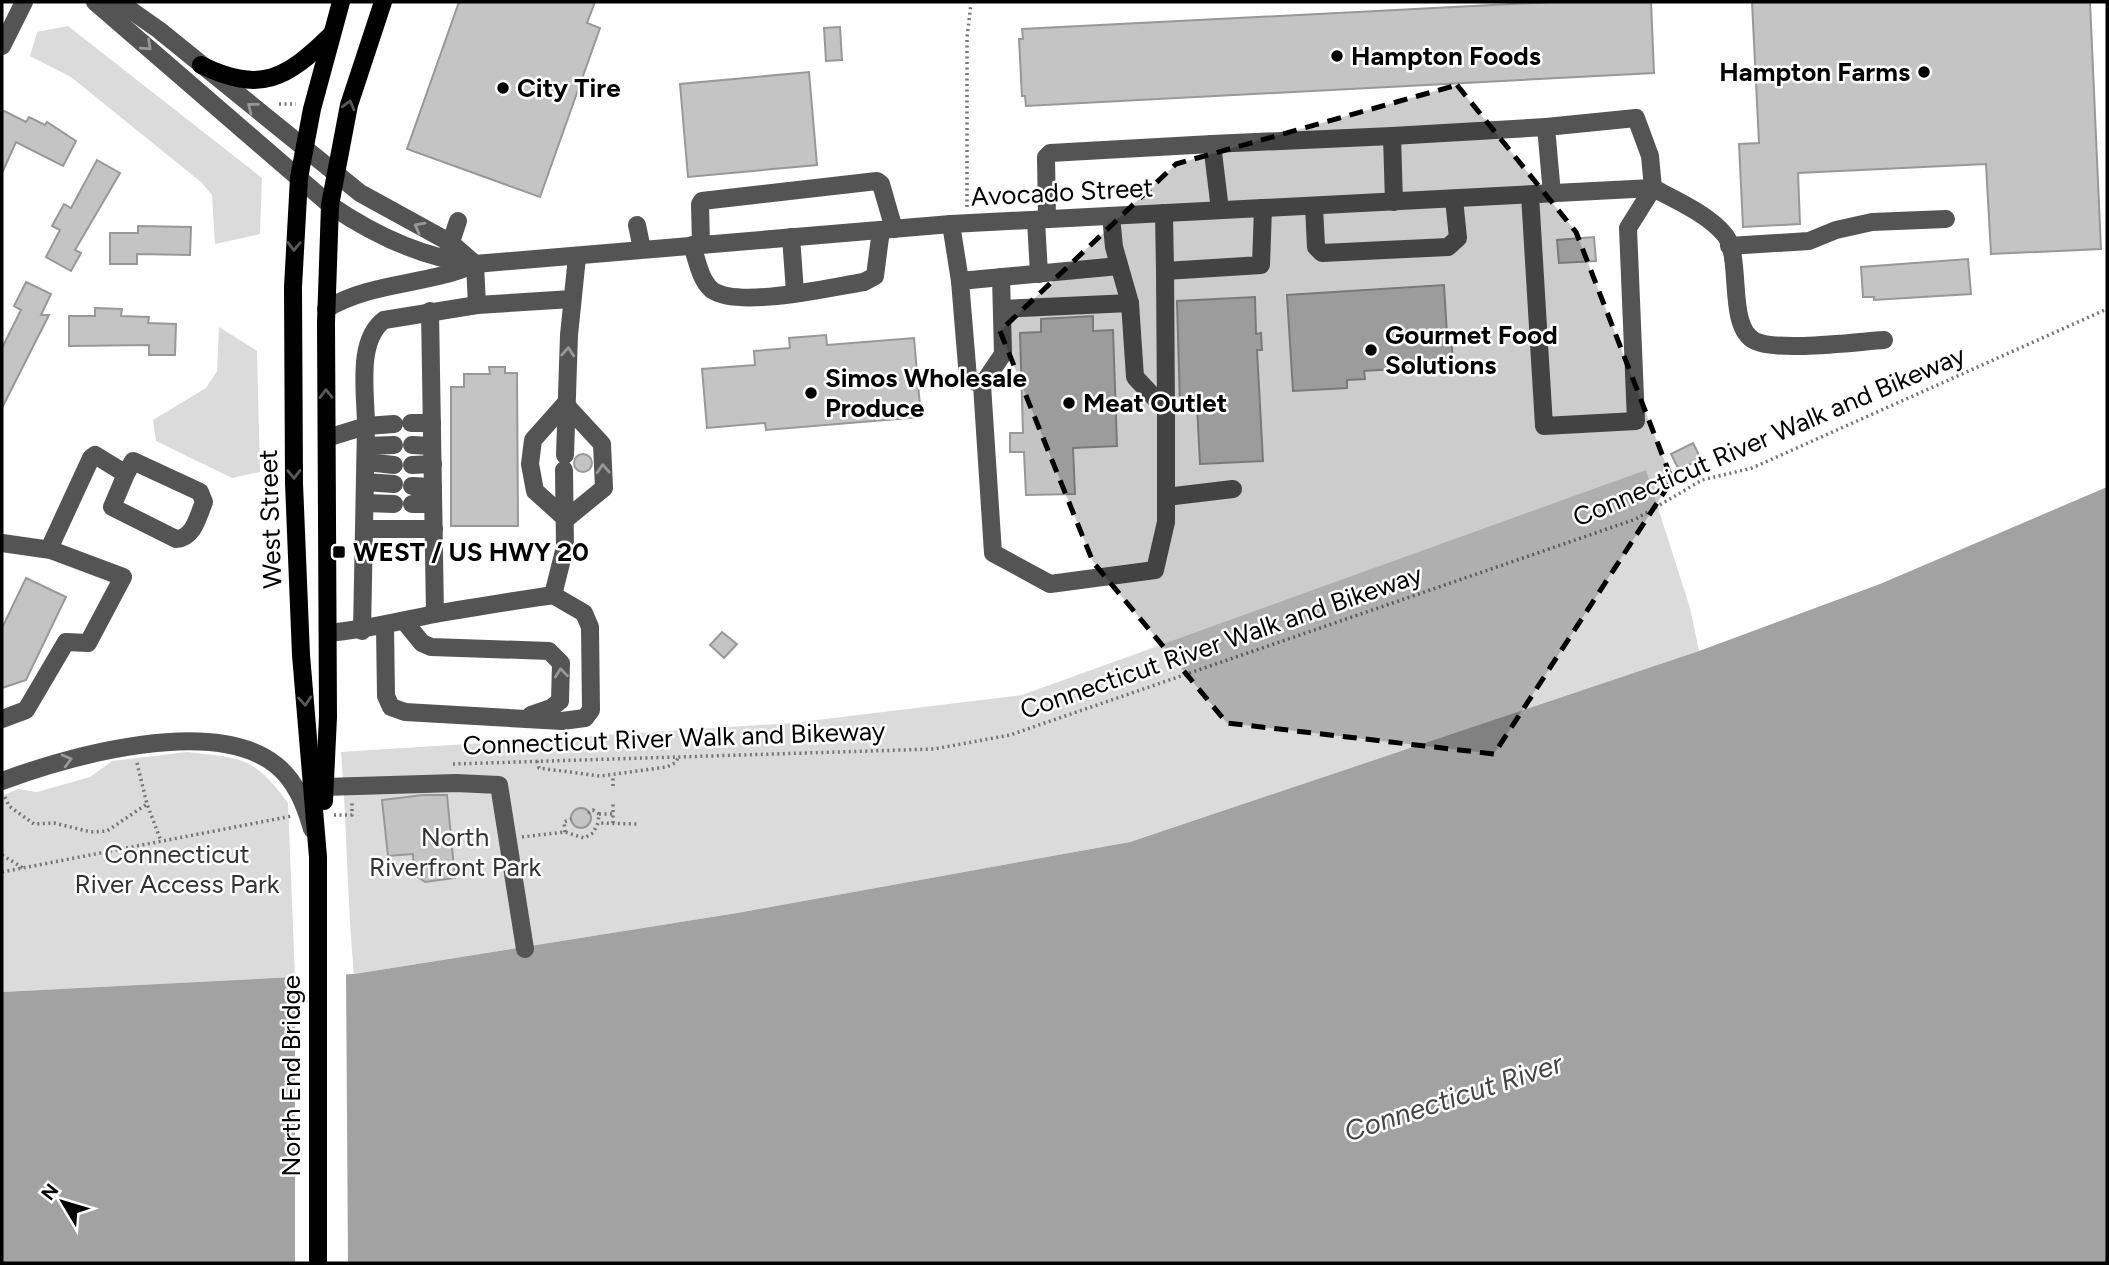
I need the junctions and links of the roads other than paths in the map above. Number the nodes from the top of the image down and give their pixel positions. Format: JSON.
{"nodes":[{"id":1,"x":24,"y":2,"type":"edge"},
{"id":2,"x":95,"y":2,"type":"edge"},
{"id":3,"x":118,"y":2,"type":"edge"},
{"id":4,"x":341,"y":2,"type":"edge"},
{"id":5,"x":383,"y":2,"type":"edge"},
{"id":6,"x":331,"y":35,"type":"junction"},
{"id":7,"x":2,"y":46,"type":"edge"},
{"id":8,"x":201,"y":65,"type":"junction"},
{"id":9,"x":1546,"y":127,"type":"junction"},
{"id":10,"x":1392,"y":136,"type":"junction"},
{"id":11,"x":1212,"y":144,"type":"junction"},
{"id":12,"x":304,"y":148,"type":"junction"},
{"id":13,"x":334,"y":172,"type":"junction"},
{"id":14,"x":299,"y":178,"type":"junction"},
{"id":15,"x":1653,"y":187,"type":"junction"},
{"id":16,"x":1552,"y":194,"type":"junction"},
{"id":17,"x":1530,"y":195,"type":"junction"},
{"id":18,"x":1454,"y":199,"type":"junction"},
{"id":19,"x":1394,"y":202,"type":"junction"},
{"id":20,"x":330,"y":205,"type":"junction"},
{"id":21,"x":1314,"y":206,"type":"junction"},
{"id":22,"x":1263,"y":208,"type":"junction"},
{"id":23,"x":1220,"y":210,"type":"junction"},
{"id":24,"x":1164,"y":213,"type":"junction"},
{"id":25,"x":1111,"y":216,"type":"junction"},
{"id":26,"x":1042,"y":219,"type":"junction"},
{"id":27,"x":1946,"y":219,"type":"dead end"},
{"id":28,"x":458,"y":221,"type":"dead end"},
{"id":29,"x":958,"y":224,"type":"junction"},
{"id":30,"x":637,"y":225,"type":"dead end"},
{"id":31,"x":888,"y":229,"type":"junction"},
{"id":32,"x":791,"y":237,"type":"junction"},
{"id":33,"x":451,"y":243,"type":"junction"},
{"id":34,"x":696,"y":245,"type":"junction"},
{"id":35,"x":1729,"y":246,"type":"junction"},
{"id":36,"x":642,"y":249,"type":"junction"},
{"id":37,"x":577,"y":257,"type":"junction"},
{"id":38,"x":445,"y":261,"type":"junction"},
{"id":39,"x":475,"y":264,"type":"junction"},
{"id":40,"x":1119,"y":266,"type":"junction"},
{"id":41,"x":1165,"y":271,"type":"junction"},
{"id":42,"x":1039,"y":274,"type":"junction"},
{"id":43,"x":1001,"y":277,"type":"junction"},
{"id":44,"x":960,"y":281,"type":"junction"},
{"id":45,"x":795,"y":292,"type":"junction"},
{"id":46,"x":572,"y":299,"type":"junction"},
{"id":47,"x":1130,"y":303,"type":"junction"},
{"id":48,"x":477,"y":305,"type":"junction"},
{"id":49,"x":326,"y":309,"type":"junction"},
{"id":50,"x":1002,"y":309,"type":"junction"},
{"id":51,"x":430,"y":311,"type":"junction"},
{"id":52,"x":1884,"y":340,"type":"dead end"},
{"id":53,"x":982,"y":385,"type":"junction"},
{"id":54,"x":565,"y":404,"type":"junction"},
{"id":55,"x":1166,"y":410,"type":"junction"},
{"id":56,"x":432,"y":423,"type":"junction"},
{"id":57,"x":366,"y":426,"type":"junction"},
{"id":58,"x":327,"y":438,"type":"junction"},
{"id":59,"x":432,"y":446,"type":"junction"},
{"id":60,"x":366,"y":454,"type":"junction"},
{"id":61,"x":433,"y":464,"type":"junction"},
{"id":62,"x":126,"y":474,"type":"junction"},
{"id":63,"x":365,"y":482,"type":"junction"},
{"id":64,"x":1233,"y":489,"type":"dead end"},
{"id":65,"x":403,"y":494,"type":"junction"},
{"id":66,"x":433,"y":495,"type":"junction"},
{"id":67,"x":1166,"y":497,"type":"junction"},
{"id":68,"x":365,"y":503,"type":"junction"},
{"id":69,"x":566,"y":519,"type":"junction"},
{"id":70,"x":364,"y":529,"type":"junction"},
{"id":71,"x":434,"y":529,"type":"junction"},
{"id":72,"x":2,"y":543,"type":"edge"},
{"id":73,"x":49,"y":549,"type":"junction"},
{"id":74,"x":553,"y":595,"type":"junction"},
{"id":75,"x":435,"y":614,"type":"junction"},
{"id":76,"x":404,"y":621,"type":"junction"},
{"id":77,"x":384,"y":626,"type":"junction"},
{"id":78,"x":362,"y":631,"type":"junction"},
{"id":79,"x":328,"y":634,"type":"junction"},
{"id":80,"x":300,"y":635,"type":"junction"},
{"id":81,"x":2,"y":719,"type":"edge"},
{"id":82,"x":525,"y":719,"type":"junction"},
{"id":83,"x":324,"y":787,"type":"junction"},
{"id":84,"x":4,"y":789,"type":"edge"},
{"id":85,"x":317,"y":857,"type":"junction"},
{"id":86,"x":318,"y":889,"type":"joint"},
{"id":87,"x":525,"y":949,"type":"dead end"},
{"id":88,"x":318,"y":1263,"type":"edge"}],
"edges":[{"from":1,"to":7,"type":"street"},
{"from":2,"to":14,"type":"street","name":"Avocado Street","one_way":true},
{"from":3,"to":8,"type":"street"},
{"from":4,"to":6,"type":"main road","name":"West Street"},
{"from":13,"to":5,"type":"main road","name":"West Street","one_way":true},
{"from":6,"to":8,"type":"main road"},
{"from":6,"to":12,"type":"main road","name":"West Street"},
{"from":12,"to":8,"type":"street","one_way":true},
{"from":9,"to":10,"type":"street"},
{"from":9,"to":15,"type":"street"},
{"from":9,"to":16,"type":"street"},
{"from":10,"to":11,"type":"street"},
{"from":10,"to":19,"type":"street"},
{"from":11,"to":23,"type":"street"},
{"from":11,"to":26,"type":"street"},
{"from":12,"to":13,"type":"street"},
{"from":12,"to":14,"type":"main road","name":"West Street"},
{"from":13,"to":20,"type":"main road","name":"West Street"},
{"from":33,"to":13,"type":"street","one_way":true},
{"from":14,"to":20,"type":"street","name":"Avocado Street"},
{"from":14,"to":80,"type":"main road","name":"West Street","one_way":true},
{"from":15,"to":16,"type":"street","name":"Avocado Street"},
{"from":15,"to":17,"type":"street"},
{"from":15,"to":35,"type":"street"},
{"from":16,"to":17,"type":"street","name":"Avocado Street"},
{"from":17,"to":18,"type":"street","name":"Avocado Street"},
{"from":18,"to":19,"type":"street","name":"Avocado Street"},
{"from":18,"to":21,"type":"street"},
{"from":19,"to":21,"type":"street","name":"Avocado Street"},
{"from":20,"to":38,"type":"street","name":"Avocado Street"},
{"from":20,"to":49,"type":"main road","name":"West Street"},
{"from":21,"to":22,"type":"street","name":"Avocado Street"},
{"from":22,"to":23,"type":"street","name":"Avocado Street"},
{"from":22,"to":41,"type":"street"},
{"from":23,"to":24,"type":"street","name":"Avocado Street"},
{"from":24,"to":25,"type":"street","name":"Avocado Street"},
{"from":24,"to":41,"type":"street"},
{"from":25,"to":26,"type":"street","name":"Avocado Street"},
{"from":25,"to":40,"type":"street"},
{"from":26,"to":29,"type":"street","name":"Avocado Street"},
{"from":26,"to":42,"type":"street"},
{"from":27,"to":35,"type":"street"},
{"from":28,"to":33,"type":"street"},
{"from":29,"to":31,"type":"street","name":"Avocado Street"},
{"from":29,"to":44,"type":"street"},
{"from":30,"to":36,"type":"street"},
{"from":31,"to":32,"type":"street","name":"Avocado Street"},
{"from":31,"to":34,"type":"street"},
{"from":31,"to":45,"type":"street"},
{"from":32,"to":34,"type":"street","name":"Avocado Street"},
{"from":32,"to":45,"type":"street"},
{"from":33,"to":38,"type":"street"},
{"from":33,"to":39,"type":"street"},
{"from":34,"to":36,"type":"street","name":"Avocado Street"},
{"from":34,"to":45,"type":"street"},
{"from":35,"to":52,"type":"street"},
{"from":36,"to":37,"type":"street","name":"Avocado Street"},
{"from":37,"to":39,"type":"street","name":"Avocado Street"},
{"from":37,"to":46,"type":"street"},
{"from":38,"to":39,"type":"street","name":"Avocado Street"},
{"from":39,"to":48,"type":"street"},
{"from":39,"to":49,"type":"street","name":"Avocado Street"},
{"from":40,"to":42,"type":"street"},
{"from":40,"to":47,"type":"street"},
{"from":41,"to":55,"type":"street"},
{"from":42,"to":43,"type":"street"},
{"from":43,"to":44,"type":"street"},
{"from":43,"to":50,"type":"street"},
{"from":44,"to":53,"type":"street"},
{"from":46,"to":48,"type":"street"},
{"from":54,"to":46,"type":"street","one_way":true},
{"from":47,"to":50,"type":"street"},
{"from":47,"to":55,"type":"street"},
{"from":48,"to":51,"type":"street"},
{"from":58,"to":49,"type":"main road","name":"West Street","one_way":true},
{"from":50,"to":53,"type":"street"},
{"from":51,"to":56,"type":"street"},
{"from":51,"to":57,"type":"street"},
{"from":53,"to":67,"type":"street"},
{"from":54,"to":69,"type":"street"},
{"from":54,"to":69,"type":"street"},
{"from":69,"to":54,"type":"street","one_way":true},
{"from":55,"to":67,"type":"street"},
{"from":56,"to":57,"type":"street"},
{"from":56,"to":59,"type":"street"},
{"from":57,"to":58,"type":"street"},
{"from":57,"to":60,"type":"street"},
{"from":58,"to":79,"type":"main road","name":"West Street"},
{"from":59,"to":60,"type":"street"},
{"from":59,"to":61,"type":"street"},
{"from":60,"to":61,"type":"street"},
{"from":60,"to":63,"type":"street"},
{"from":61,"to":66,"type":"street"},
{"from":62,"to":62,"type":"street"},
{"from":62,"to":73,"type":"street"},
{"from":63,"to":65,"type":"street"},
{"from":63,"to":68,"type":"street"},
{"from":64,"to":67,"type":"street"},
{"from":65,"to":66,"type":"street"},
{"from":65,"to":68,"type":"street"},
{"from":66,"to":71,"type":"street"},
{"from":68,"to":70,"type":"street"},
{"from":69,"to":74,"type":"street"},
{"from":70,"to":71,"type":"street"},
{"from":70,"to":78,"type":"street"},
{"from":71,"to":75,"type":"street"},
{"from":72,"to":73,"type":"street"},
{"from":73,"to":81,"type":"street"},
{"from":74,"to":75,"type":"street"},
{"from":74,"to":82,"type":"street"},
{"from":75,"to":76,"type":"street"},
{"from":76,"to":77,"type":"street"},
{"from":82,"to":76,"type":"street","one_way":true},
{"from":77,"to":78,"type":"street"},
{"from":77,"to":82,"type":"street"},
{"from":78,"to":79,"type":"street"},
{"from":79,"to":80,"type":"main road"},
{"from":79,"to":83,"type":"main road","name":"West Street"},
{"from":80,"to":85,"type":"main road","name":"West Street","one_way":true},
{"from":83,"to":85,"type":"main road","name":"West Street"},
{"from":83,"to":87,"type":"street"},
{"from":84,"to":85,"type":"street","one_way":true},
{"from":85,"to":86,"type":"main road","name":"West Street"},
{"from":86,"to":88,"type":"main road","name":"North End Bridge"}]}
